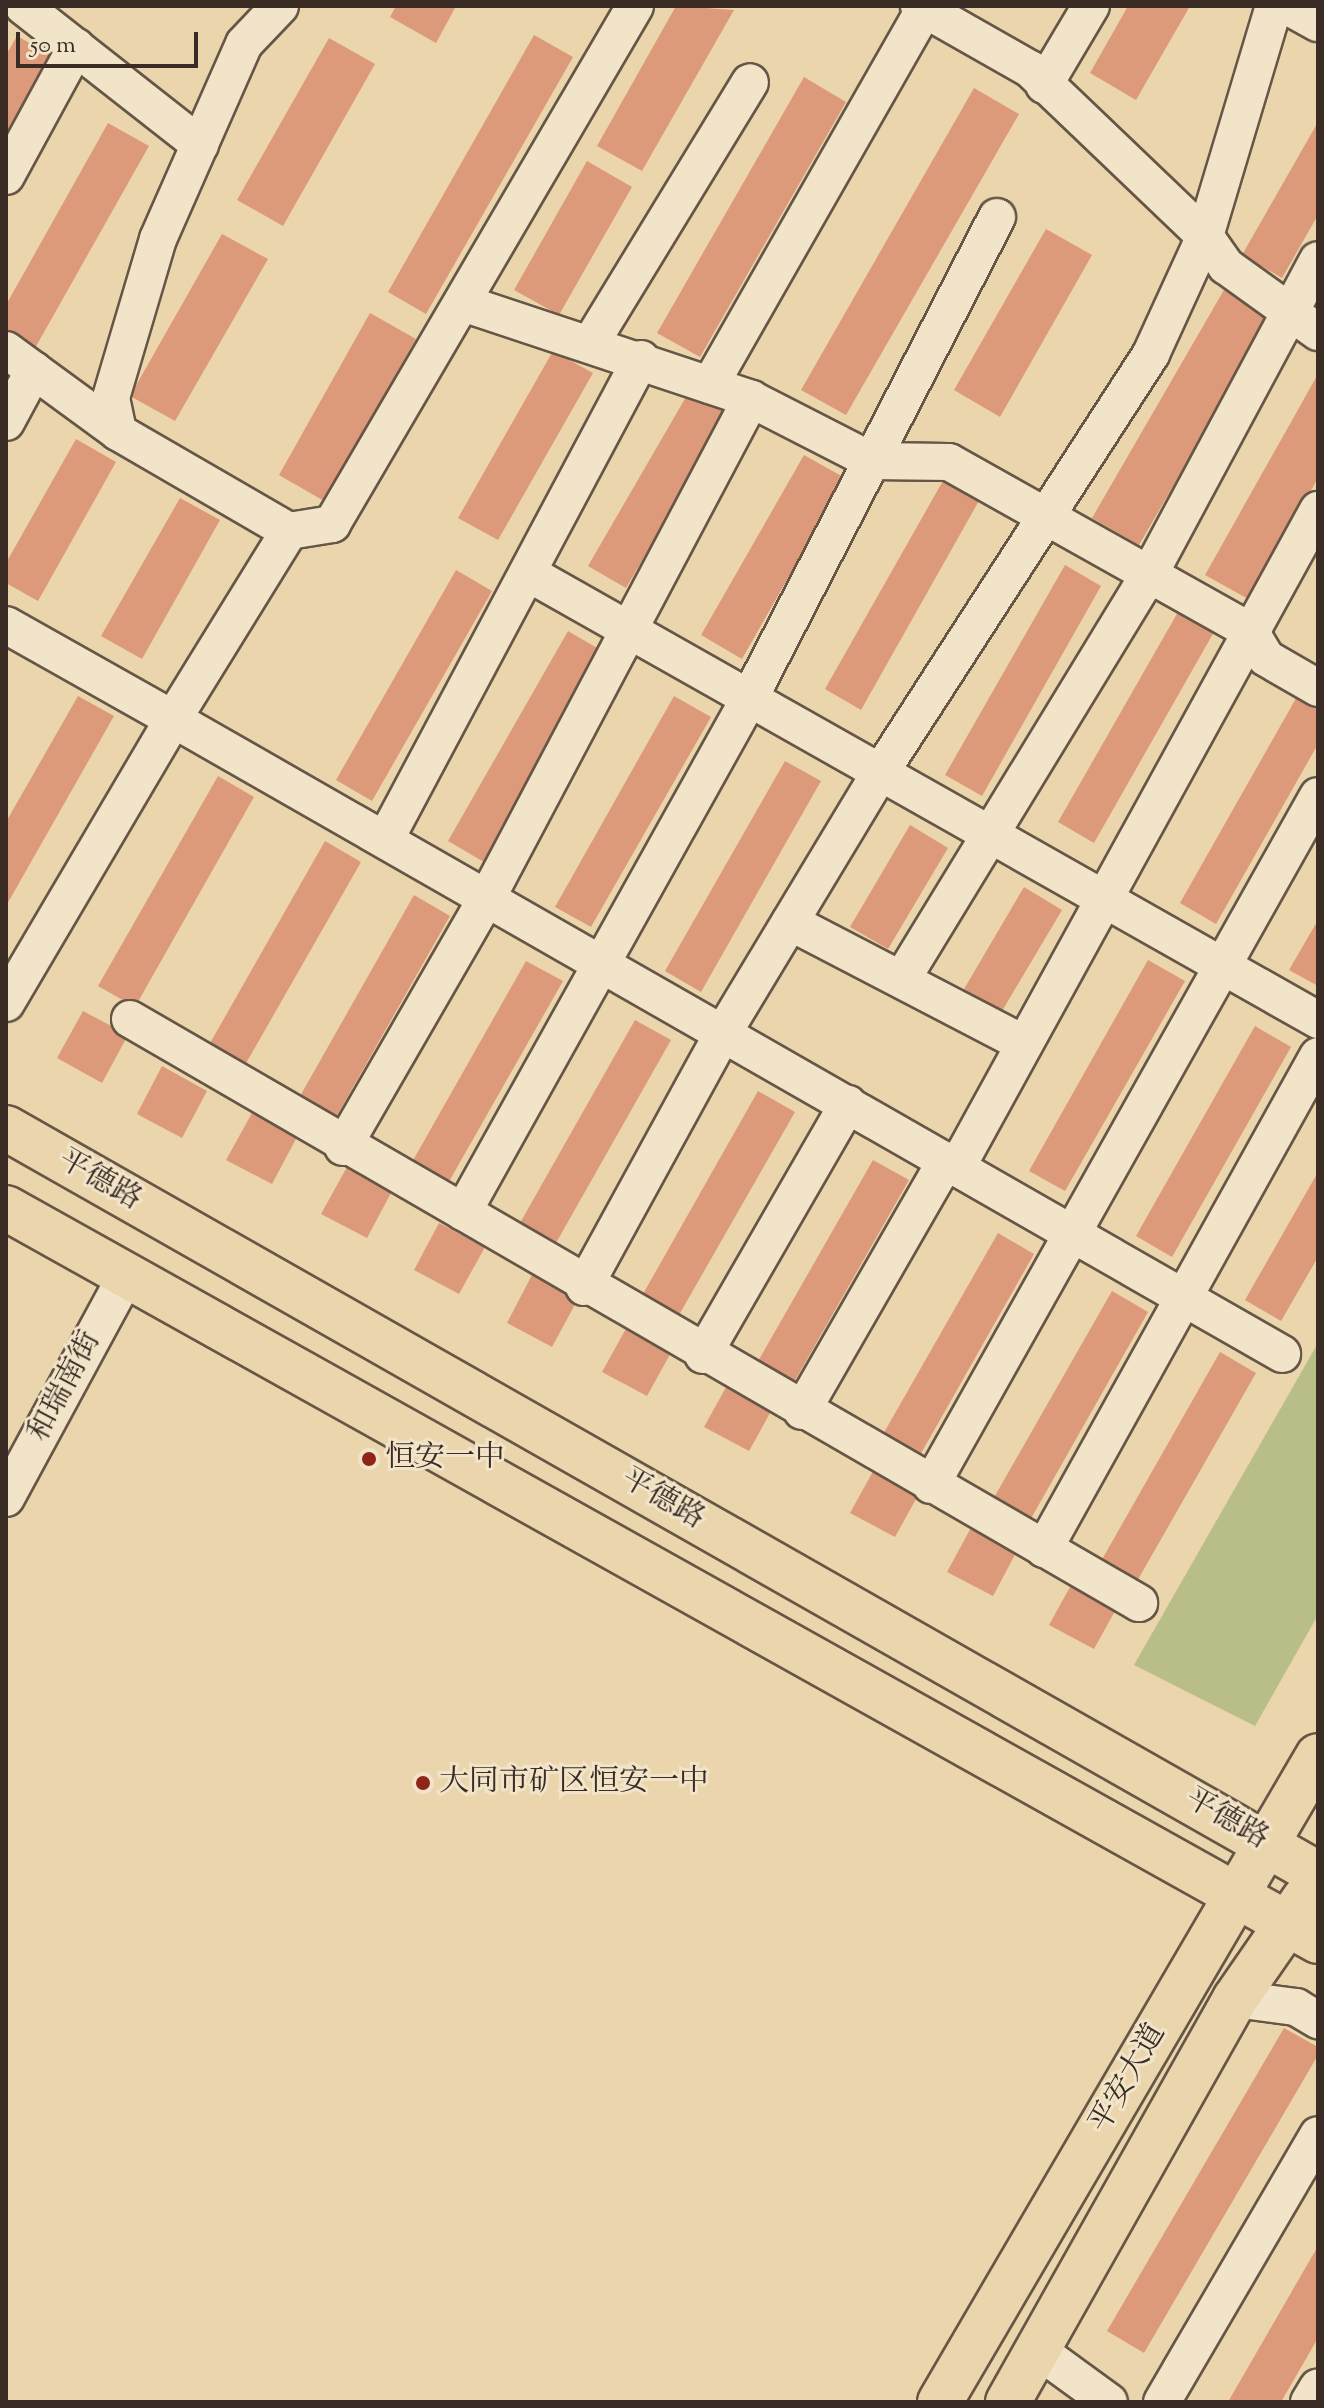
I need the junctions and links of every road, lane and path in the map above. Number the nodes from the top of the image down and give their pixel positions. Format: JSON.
{"nodes":[{"id":1,"x":23,"y":6,"type":"edge"},
{"id":2,"x":280,"y":6,"type":"edge"},
{"id":3,"x":635,"y":6,"type":"edge"},
{"id":4,"x":1091,"y":6,"type":"edge"},
{"id":5,"x":1274,"y":6,"type":"edge"},
{"id":6,"x":1287,"y":6,"type":"edge"},
{"id":7,"x":930,"y":8,"type":"edge"},
{"id":8,"x":1318,"y":23,"type":"edge"},
{"id":9,"x":76,"y":47,"type":"junction"},
{"id":10,"x":750,"y":82,"type":"dead end"},
{"id":11,"x":1044,"y":85,"type":"junction"},
{"id":12,"x":200,"y":145,"type":"junction"},
{"id":13,"x":6,"y":176,"type":"edge"},
{"id":14,"x":997,"y":217,"type":"dead end"},
{"id":15,"x":1205,"y":236,"type":"junction"},
{"id":16,"x":1318,"y":260,"type":"edge"},
{"id":17,"x":463,"y":303,"type":"junction"},
{"id":18,"x":1289,"y":311,"type":"junction"},
{"id":19,"x":1318,"y":332,"type":"edge"},
{"id":20,"x":592,"y":341,"type":"junction"},
{"id":21,"x":641,"y":359,"type":"junction"},
{"id":22,"x":20,"y":360,"type":"edge"},
{"id":23,"x":710,"y":385,"type":"junction"},
{"id":24,"x":751,"y":399,"type":"junction"},
{"id":25,"x":6,"y":422,"type":"edge"},
{"id":26,"x":118,"y":432,"type":"junction"},
{"id":27,"x":872,"y":461,"type":"junction"},
{"id":28,"x":1318,"y":510,"type":"edge"},
{"id":29,"x":1047,"y":512,"type":"junction"},
{"id":30,"x":289,"y":531,"type":"junction"},
{"id":31,"x":528,"y":573,"type":"junction"},
{"id":32,"x":1149,"y":575,"type":"junction"},
{"id":33,"x":6,"y":625,"type":"edge"},
{"id":34,"x":629,"y":631,"type":"junction"},
{"id":35,"x":1250,"y":631,"type":"junction"},
{"id":36,"x":1318,"y":688,"type":"edge"},
{"id":37,"x":749,"y":699,"type":"junction"},
{"id":38,"x":173,"y":719,"type":"junction"},
{"id":39,"x":880,"y":773,"type":"junction"},
{"id":40,"x":1318,"y":796,"type":"edge"},
{"id":41,"x":992,"y":836,"type":"junction"},
{"id":42,"x":385,"y":840,"type":"junction"},
{"id":43,"x":487,"y":898,"type":"junction"},
{"id":44,"x":1103,"y":899,"type":"junction"},
{"id":45,"x":790,"y":922,"type":"junction"},
{"id":46,"x":18,"y":956,"type":"edge"},
{"id":47,"x":602,"y":964,"type":"junction"},
{"id":48,"x":1223,"y":966,"type":"junction"},
{"id":49,"x":902,"y":979,"type":"junction"},
{"id":50,"x":6,"y":1003,"type":"edge"},
{"id":51,"x":130,"y":1019,"type":"dead end"},
{"id":52,"x":1318,"y":1020,"type":"edge"},
{"id":53,"x":723,"y":1033,"type":"junction"},
{"id":54,"x":1024,"y":1044,"type":"junction"},
{"id":55,"x":1318,"y":1056,"type":"edge"},
{"id":56,"x":848,"y":1104,"type":"junction"},
{"id":57,"x":6,"y":1128,"type":"edge"},
{"id":58,"x":343,"y":1147,"type":"junction"},
{"id":59,"x":952,"y":1164,"type":"junction"},
{"id":60,"x":6,"y":1208,"type":"edge"},
{"id":61,"x":463,"y":1212,"type":"junction"},
{"id":62,"x":1072,"y":1233,"type":"junction"},
{"id":63,"x":126,"y":1276,"type":"junction"},
{"id":64,"x":584,"y":1287,"type":"junction"},
{"id":65,"x":1181,"y":1296,"type":"junction"},
{"id":66,"x":1282,"y":1354,"type":"dead end"},
{"id":67,"x":703,"y":1355,"type":"junction"},
{"id":68,"x":802,"y":1411,"type":"junction"},
{"id":69,"x":931,"y":1485,"type":"junction"},
{"id":70,"x":6,"y":1498,"type":"edge"},
{"id":71,"x":1044,"y":1549,"type":"junction"},
{"id":72,"x":1139,"y":1603,"type":"dead end"},
{"id":73,"x":1318,"y":1756,"type":"edge"},
{"id":74,"x":1269,"y":1844,"type":"junction"},
{"id":75,"x":1318,"y":1874,"type":"edge"},
{"id":76,"x":1238,"y":1894,"type":"junction"},
{"id":77,"x":1304,"y":1933,"type":"edge"},
{"id":78,"x":1235,"y":1999,"type":"junction"},
{"id":79,"x":1318,"y":2020,"type":"edge"},
{"id":80,"x":1318,"y":2135,"type":"edge"},
{"id":81,"x":1036,"y":2349,"type":"junction"},
{"id":82,"x":1318,"y":2387,"type":"edge"},
{"id":83,"x":940,"y":2402,"type":"edge"},
{"id":84,"x":1008,"y":2402,"type":"edge"},
{"id":85,"x":1109,"y":2402,"type":"edge"},
{"id":86,"x":1162,"y":2402,"type":"edge"},
{"id":87,"x":1309,"y":2402,"type":"edge"}],
"edges":[{"from":1,"to":9,"type":"street"},
{"from":2,"to":12,"type":"street"},
{"from":3,"to":17,"type":"street"},
{"from":4,"to":11,"type":"street"},
{"from":5,"to":15,"type":"street"},
{"from":6,"to":8,"type":"street"},
{"from":7,"to":11,"type":"street"},
{"from":7,"to":23,"type":"street"},
{"from":9,"to":12,"type":"street"},
{"from":9,"to":13,"type":"street"},
{"from":10,"to":20,"type":"street"},
{"from":11,"to":15,"type":"street"},
{"from":12,"to":26,"type":"street"},
{"from":14,"to":27,"type":"street"},
{"from":15,"to":18,"type":"street"},
{"from":15,"to":29,"type":"street"},
{"from":16,"to":18,"type":"street"},
{"from":17,"to":20,"type":"street"},
{"from":17,"to":30,"type":"street"},
{"from":18,"to":19,"type":"street"},
{"from":18,"to":32,"type":"street"},
{"from":20,"to":21,"type":"street"},
{"from":21,"to":23,"type":"street"},
{"from":21,"to":31,"type":"street"},
{"from":22,"to":25,"type":"street"},
{"from":22,"to":26,"type":"street"},
{"from":23,"to":24,"type":"street"},
{"from":24,"to":27,"type":"street"},
{"from":24,"to":34,"type":"street"},
{"from":26,"to":30,"type":"street"},
{"from":27,"to":29,"type":"street"},
{"from":27,"to":37,"type":"street"},
{"from":28,"to":35,"type":"street"},
{"from":29,"to":32,"type":"street"},
{"from":29,"to":39,"type":"street"},
{"from":30,"to":38,"type":"street"},
{"from":31,"to":34,"type":"street"},
{"from":31,"to":42,"type":"street"},
{"from":32,"to":35,"type":"street"},
{"from":32,"to":41,"type":"street"},
{"from":33,"to":38,"type":"street"},
{"from":34,"to":37,"type":"street"},
{"from":34,"to":43,"type":"street"},
{"from":35,"to":36,"type":"street"},
{"from":35,"to":44,"type":"street"},
{"from":37,"to":39,"type":"street"},
{"from":37,"to":47,"type":"street"},
{"from":38,"to":42,"type":"street"},
{"from":38,"to":46,"type":"street"},
{"from":39,"to":41,"type":"street"},
{"from":39,"to":45,"type":"street"},
{"from":40,"to":48,"type":"street"},
{"from":41,"to":44,"type":"street"},
{"from":41,"to":49,"type":"street"},
{"from":42,"to":43,"type":"street"},
{"from":43,"to":47,"type":"street"},
{"from":43,"to":58,"type":"street"},
{"from":44,"to":48,"type":"street"},
{"from":44,"to":54,"type":"street"},
{"from":45,"to":49,"type":"street"},
{"from":45,"to":53,"type":"street"},
{"from":46,"to":50,"type":"street"},
{"from":47,"to":53,"type":"street"},
{"from":47,"to":61,"type":"street"},
{"from":48,"to":52,"type":"street"},
{"from":48,"to":62,"type":"street"},
{"from":49,"to":54,"type":"street"},
{"from":51,"to":58,"type":"street"},
{"from":53,"to":56,"type":"street"},
{"from":53,"to":64,"type":"street"},
{"from":54,"to":59,"type":"street"},
{"from":55,"to":65,"type":"street"},
{"from":56,"to":59,"type":"street"},
{"from":56,"to":67,"type":"street"},
{"from":57,"to":74,"type":"main road","name":"平德路"},
{"from":58,"to":61,"type":"street"},
{"from":59,"to":62,"type":"street"},
{"from":59,"to":68,"type":"street"},
{"from":60,"to":63,"type":"main road","name":"平德路"},
{"from":61,"to":64,"type":"street"},
{"from":62,"to":65,"type":"street"},
{"from":62,"to":69,"type":"street"},
{"from":63,"to":70,"type":"street","name":"和瑞南街"},
{"from":63,"to":76,"type":"main road","name":"平德路"},
{"from":64,"to":67,"type":"street"},
{"from":65,"to":66,"type":"street"},
{"from":65,"to":71,"type":"street"},
{"from":67,"to":68,"type":"street"},
{"from":68,"to":69,"type":"street"},
{"from":69,"to":71,"type":"street"},
{"from":71,"to":72,"type":"street"},
{"from":73,"to":74,"type":"main road","name":"平安大道"},
{"from":74,"to":75,"type":"main road","name":"平德路"},
{"from":74,"to":76,"type":"main road","name":"平安大道"},
{"from":75,"to":77,"type":"main road","name":"平安大道"},
{"from":76,"to":77,"type":"main road","name":"平德路"},
{"from":76,"to":83,"type":"main road","name":"平安大道"},
{"from":77,"to":78,"type":"main road","name":"平安大道"},
{"from":78,"to":79,"type":"street"},
{"from":78,"to":81,"type":"main road","name":"平安大道"},
{"from":80,"to":86,"type":"street"},
{"from":81,"to":84,"type":"main road","name":"平安大道"},
{"from":81,"to":85,"type":"street"},
{"from":82,"to":87,"type":"street"}]}
